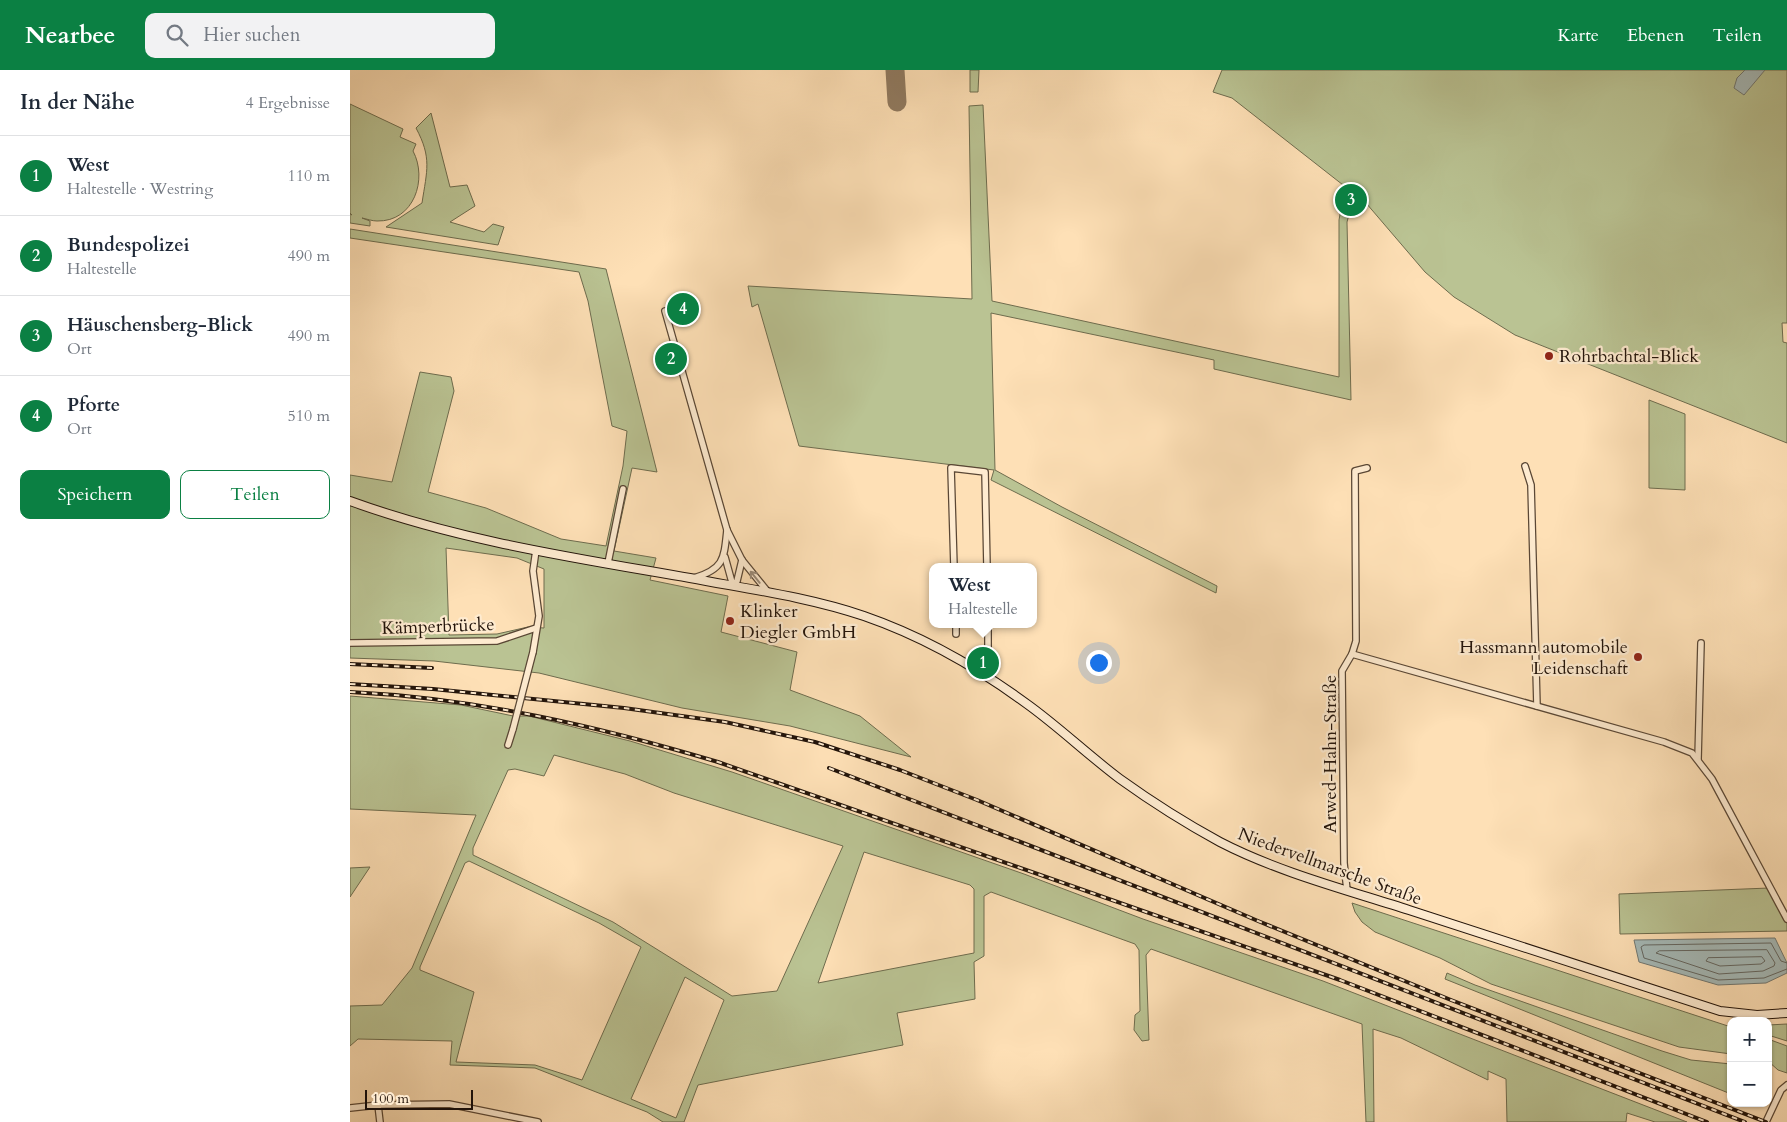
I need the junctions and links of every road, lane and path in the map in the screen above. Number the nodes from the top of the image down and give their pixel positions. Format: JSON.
{"nodes":[{"id":1,"x":665,"y":311,"type":"dead end"},
{"id":2,"x":1525,"y":466,"type":"dead end"},
{"id":3,"x":1367,"y":468,"type":"dead end"},
{"id":4,"x":623,"y":489,"type":"dead end"},
{"id":5,"x":350,"y":501,"type":"edge"},
{"id":6,"x":727,"y":530,"type":"junction"},
{"id":7,"x":536,"y":550,"type":"junction"},
{"id":8,"x":725,"y":557,"type":"junction"},
{"id":9,"x":742,"y":560,"type":"junction"},
{"id":10,"x":608,"y":563,"type":"junction"},
{"id":11,"x":954,"y":563,"type":"edge"},
{"id":12,"x":987,"y":563,"type":"edge"},
{"id":13,"x":691,"y":578,"type":"junction"},
{"id":14,"x":733,"y":586,"type":"junction"},
{"id":15,"x":768,"y":593,"type":"junction"},
{"id":16,"x":536,"y":628,"type":"junction"},
{"id":17,"x":956,"y":628,"type":"edge"},
{"id":18,"x":988,"y":628,"type":"edge"},
{"id":19,"x":956,"y":634,"type":"dead end"},
{"id":20,"x":350,"y":643,"type":"edge"},
{"id":21,"x":1701,"y":643,"type":"dead end"},
{"id":22,"x":1352,"y":654,"type":"junction"},
{"id":23,"x":984,"y":674,"type":"junction"},
{"id":24,"x":1537,"y":706,"type":"junction"},
{"id":25,"x":508,"y":745,"type":"dead end"},
{"id":26,"x":1698,"y":759,"type":"junction"},
{"id":27,"x":1347,"y":890,"type":"junction"},
{"id":28,"x":1787,"y":919,"type":"edge"},
{"id":29,"x":1787,"y":1013,"type":"edge"},
{"id":30,"x":1787,"y":1085,"type":"edge"},
{"id":31,"x":378,"y":1104,"type":"junction"},
{"id":32,"x":350,"y":1108,"type":"edge"},
{"id":33,"x":380,"y":1122,"type":"edge"},
{"id":34,"x":538,"y":1122,"type":"edge"},
{"id":35,"x":1766,"y":1122,"type":"edge"}],
"edges":[{"from":1,"to":6,"type":"street"},
{"from":2,"to":24,"type":"street"},
{"from":3,"to":22,"type":"street"},
{"from":4,"to":10,"type":"street"},
{"from":5,"to":7,"type":"main road","name":"Niedervellmarsche Straße"},
{"from":6,"to":8,"type":"street"},
{"from":6,"to":9,"type":"street"},
{"from":7,"to":10,"type":"main road","name":"Niedervellmarsche Straße"},
{"from":7,"to":16,"type":"street"},
{"from":8,"to":13,"type":"street","name":"Niedervellmarsche Straße"},
{"from":8,"to":14,"type":"street"},
{"from":9,"to":14,"type":"street"},
{"from":15,"to":9,"type":"street","one_way":true},
{"from":10,"to":13,"type":"main road","name":"Niedervellmarsche Straße"},
{"from":11,"to":12,"type":"street"},
{"from":13,"to":14,"type":"main road","name":"Niedervellmarsche Straße"},
{"from":14,"to":15,"type":"main road","name":"Niedervellmarsche Straße"},
{"from":15,"to":23,"type":"main road","name":"Niedervellmarsche Straße"},
{"from":16,"to":20,"type":"street","name":"Kämperbrücke"},
{"from":16,"to":25,"type":"street","bridge":true},
{"from":17,"to":19,"type":"street"},
{"from":18,"to":23,"type":"street"},
{"from":21,"to":26,"type":"street"},
{"from":22,"to":24,"type":"street","name":"Arwed-Hahn-Straße"},
{"from":22,"to":27,"type":"street","name":"Arwed-Hahn-Straße"},
{"from":23,"to":27,"type":"main road","name":"Niedervellmarsche Straße"},
{"from":24,"to":26,"type":"street","name":"Arwed-Hahn-Straße"},
{"from":26,"to":28,"type":"street","name":"Arwed-Hahn-Straße"},
{"from":27,"to":29,"type":"main road","name":"Niedervellmarsche Straße"},
{"from":30,"to":35,"type":"street"},
{"from":31,"to":32,"type":"street"},
{"from":31,"to":33,"type":"street"},
{"from":31,"to":34,"type":"street"}]}
